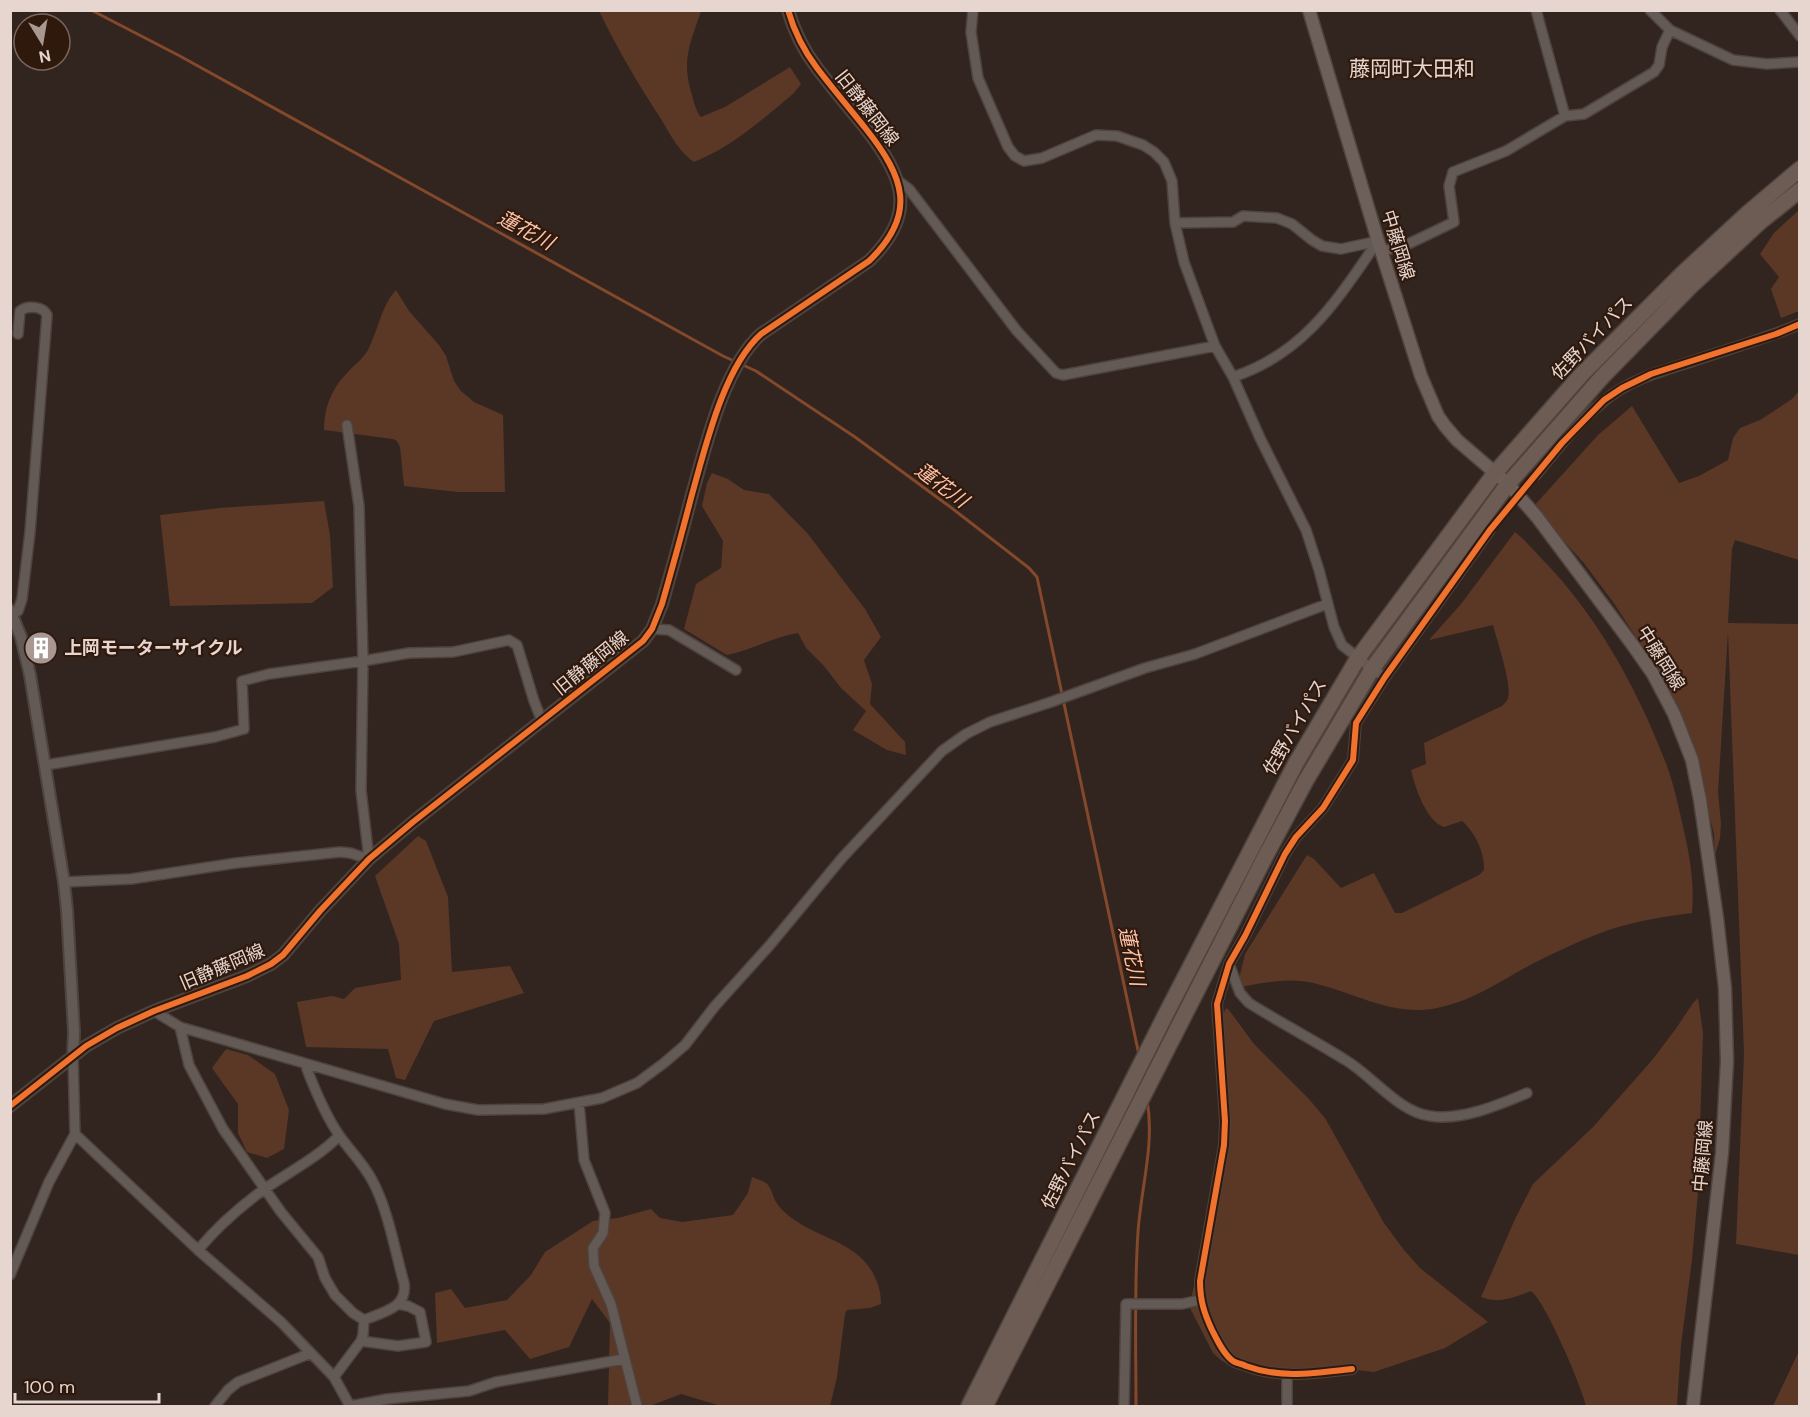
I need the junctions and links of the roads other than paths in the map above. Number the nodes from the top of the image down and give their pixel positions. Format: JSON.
{"nodes":[{"id":1,"x":788,"y":10,"type":"edge"},
{"id":2,"x":973,"y":10,"type":"edge"},
{"id":3,"x":1309,"y":10,"type":"edge"},
{"id":4,"x":1536,"y":10,"type":"edge"},
{"id":5,"x":1650,"y":10,"type":"edge"},
{"id":6,"x":1780,"y":10,"type":"edge"},
{"id":7,"x":1670,"y":30,"type":"junction"},
{"id":8,"x":1800,"y":36,"type":"edge"},
{"id":9,"x":1800,"y":62,"type":"edge"},
{"id":10,"x":1565,"y":116,"type":"junction"},
{"id":11,"x":1800,"y":169,"type":"edge"},
{"id":12,"x":897,"y":180,"type":"junction"},
{"id":13,"x":1800,"y":190,"type":"edge"},
{"id":14,"x":1175,"y":223,"type":"junction"},
{"id":15,"x":1379,"y":246,"type":"junction"},
{"id":16,"x":1800,"y":324,"type":"edge"},
{"id":17,"x":18,"y":334,"type":"dead end"},
{"id":18,"x":1215,"y":346,"type":"junction"},
{"id":19,"x":1233,"y":377,"type":"junction"},
{"id":20,"x":347,"y":425,"type":"dead end"},
{"id":21,"x":1495,"y":473,"type":"junction"},
{"id":22,"x":1536,"y":475,"type":"tunnel mouth"},
{"id":23,"x":1508,"y":484,"type":"junction"},
{"id":24,"x":1490,"y":530,"type":"tunnel mouth"},
{"id":25,"x":1327,"y":604,"type":"junction"},
{"id":26,"x":12,"y":612,"type":"edge"},
{"id":27,"x":652,"y":629,"type":"junction"},
{"id":28,"x":1358,"y":658,"type":"junction"},
{"id":29,"x":363,"y":661,"type":"junction"},
{"id":30,"x":736,"y":670,"type":"dead end"},
{"id":31,"x":1379,"y":673,"type":"junction"},
{"id":32,"x":542,"y":721,"type":"junction"},
{"id":33,"x":46,"y":765,"type":"junction"},
{"id":34,"x":369,"y":859,"type":"junction"},
{"id":35,"x":64,"y":882,"type":"junction"},
{"id":36,"x":1229,"y":964,"type":"junction"},
{"id":37,"x":154,"y":1011,"type":"junction"},
{"id":38,"x":180,"y":1027,"type":"junction"},
{"id":39,"x":73,"y":1056,"type":"junction"},
{"id":40,"x":305,"y":1064,"type":"junction"},
{"id":41,"x":1527,"y":1094,"type":"dead end"},
{"id":42,"x":579,"y":1103,"type":"junction"},
{"id":43,"x":10,"y":1106,"type":"edge"},
{"id":44,"x":75,"y":1134,"type":"junction"},
{"id":45,"x":339,"y":1136,"type":"junction"},
{"id":46,"x":264,"y":1189,"type":"junction"},
{"id":47,"x":198,"y":1250,"type":"junction"},
{"id":48,"x":10,"y":1275,"type":"edge"},
{"id":49,"x":1200,"y":1300,"type":"junction"},
{"id":50,"x":398,"y":1304,"type":"junction"},
{"id":51,"x":364,"y":1320,"type":"junction"},
{"id":52,"x":361,"y":1341,"type":"junction"},
{"id":53,"x":311,"y":1353,"type":"junction"},
{"id":54,"x":624,"y":1359,"type":"junction"},
{"id":55,"x":1352,"y":1369,"type":"dead end"},
{"id":56,"x":1287,"y":1374,"type":"junction"},
{"id":57,"x":334,"y":1377,"type":"junction"},
{"id":58,"x":350,"y":1406,"type":"edge"},
{"id":59,"x":215,"y":1407,"type":"edge"},
{"id":60,"x":637,"y":1407,"type":"edge"},
{"id":61,"x":969,"y":1407,"type":"edge"},
{"id":62,"x":985,"y":1407,"type":"edge"},
{"id":63,"x":1124,"y":1407,"type":"edge"},
{"id":64,"x":1287,"y":1407,"type":"edge"},
{"id":65,"x":1693,"y":1407,"type":"edge"}],
"edges":[{"from":1,"to":12,"type":"street","name":"旧静藤岡線"},
{"from":2,"to":14,"type":"street"},
{"from":3,"to":15,"type":"main road","name":"中藤岡線"},
{"from":4,"to":10,"type":"street"},
{"from":5,"to":7,"type":"street"},
{"from":6,"to":8,"type":"street"},
{"from":7,"to":9,"type":"street"},
{"from":7,"to":10,"type":"street"},
{"from":10,"to":15,"type":"street"},
{"from":11,"to":21,"type":"highway","name":"佐野バイパス"},
{"from":12,"to":18,"type":"street"},
{"from":12,"to":27,"type":"street","name":"旧静藤岡線"},
{"from":13,"to":23,"type":"highway","name":"佐野バイパス"},
{"from":14,"to":15,"type":"street"},
{"from":14,"to":18,"type":"street"},
{"from":15,"to":19,"type":"street"},
{"from":15,"to":21,"type":"main road","name":"中藤岡線"},
{"from":16,"to":22,"type":"street"},
{"from":17,"to":26,"type":"street"},
{"from":18,"to":19,"type":"street"},
{"from":19,"to":25,"type":"street"},
{"from":20,"to":29,"type":"street"},
{"from":21,"to":23,"type":"main road","name":"中藤岡線"},
{"from":21,"to":28,"type":"highway","name":"佐野バイパス"},
{"from":23,"to":31,"type":"highway","name":"佐野バイパス"},
{"from":23,"to":65,"type":"main road","name":"中藤岡線"},
{"from":24,"to":31,"type":"street"},
{"from":25,"to":28,"type":"street"},
{"from":25,"to":42,"type":"street"},
{"from":26,"to":33,"type":"street"},
{"from":27,"to":30,"type":"street"},
{"from":27,"to":32,"type":"street","name":"旧静藤岡線"},
{"from":28,"to":31,"type":"street"},
{"from":28,"to":61,"type":"highway","name":"佐野バイパス"},
{"from":29,"to":32,"type":"street"},
{"from":29,"to":33,"type":"street"},
{"from":29,"to":34,"type":"street"},
{"from":31,"to":36,"type":"street"},
{"from":31,"to":62,"type":"highway","name":"佐野バイパス"},
{"from":32,"to":34,"type":"street","name":"旧静藤岡線"},
{"from":33,"to":35,"type":"street"},
{"from":34,"to":35,"type":"street"},
{"from":34,"to":37,"type":"street","name":"旧静藤岡線"},
{"from":35,"to":39,"type":"street"},
{"from":36,"to":41,"type":"street"},
{"from":36,"to":49,"type":"street"},
{"from":37,"to":38,"type":"street"},
{"from":37,"to":39,"type":"street","name":"旧静藤岡線"},
{"from":38,"to":40,"type":"street"},
{"from":38,"to":46,"type":"street"},
{"from":39,"to":43,"type":"street","name":"旧静藤岡線"},
{"from":39,"to":44,"type":"street"},
{"from":40,"to":42,"type":"street"},
{"from":40,"to":45,"type":"street"},
{"from":42,"to":54,"type":"street"},
{"from":44,"to":47,"type":"street"},
{"from":44,"to":48,"type":"street"},
{"from":45,"to":46,"type":"street"},
{"from":45,"to":50,"type":"street"},
{"from":46,"to":47,"type":"street"},
{"from":46,"to":51,"type":"street"},
{"from":47,"to":53,"type":"street"},
{"from":49,"to":56,"type":"street"},
{"from":49,"to":63,"type":"street"},
{"from":50,"to":51,"type":"street"},
{"from":50,"to":52,"type":"street"},
{"from":51,"to":52,"type":"street"},
{"from":52,"to":57,"type":"street"},
{"from":53,"to":57,"type":"street"},
{"from":53,"to":59,"type":"street"},
{"from":54,"to":58,"type":"street"},
{"from":54,"to":60,"type":"street"},
{"from":55,"to":56,"type":"street"},
{"from":56,"to":64,"type":"street"},
{"from":57,"to":58,"type":"street"}]}
